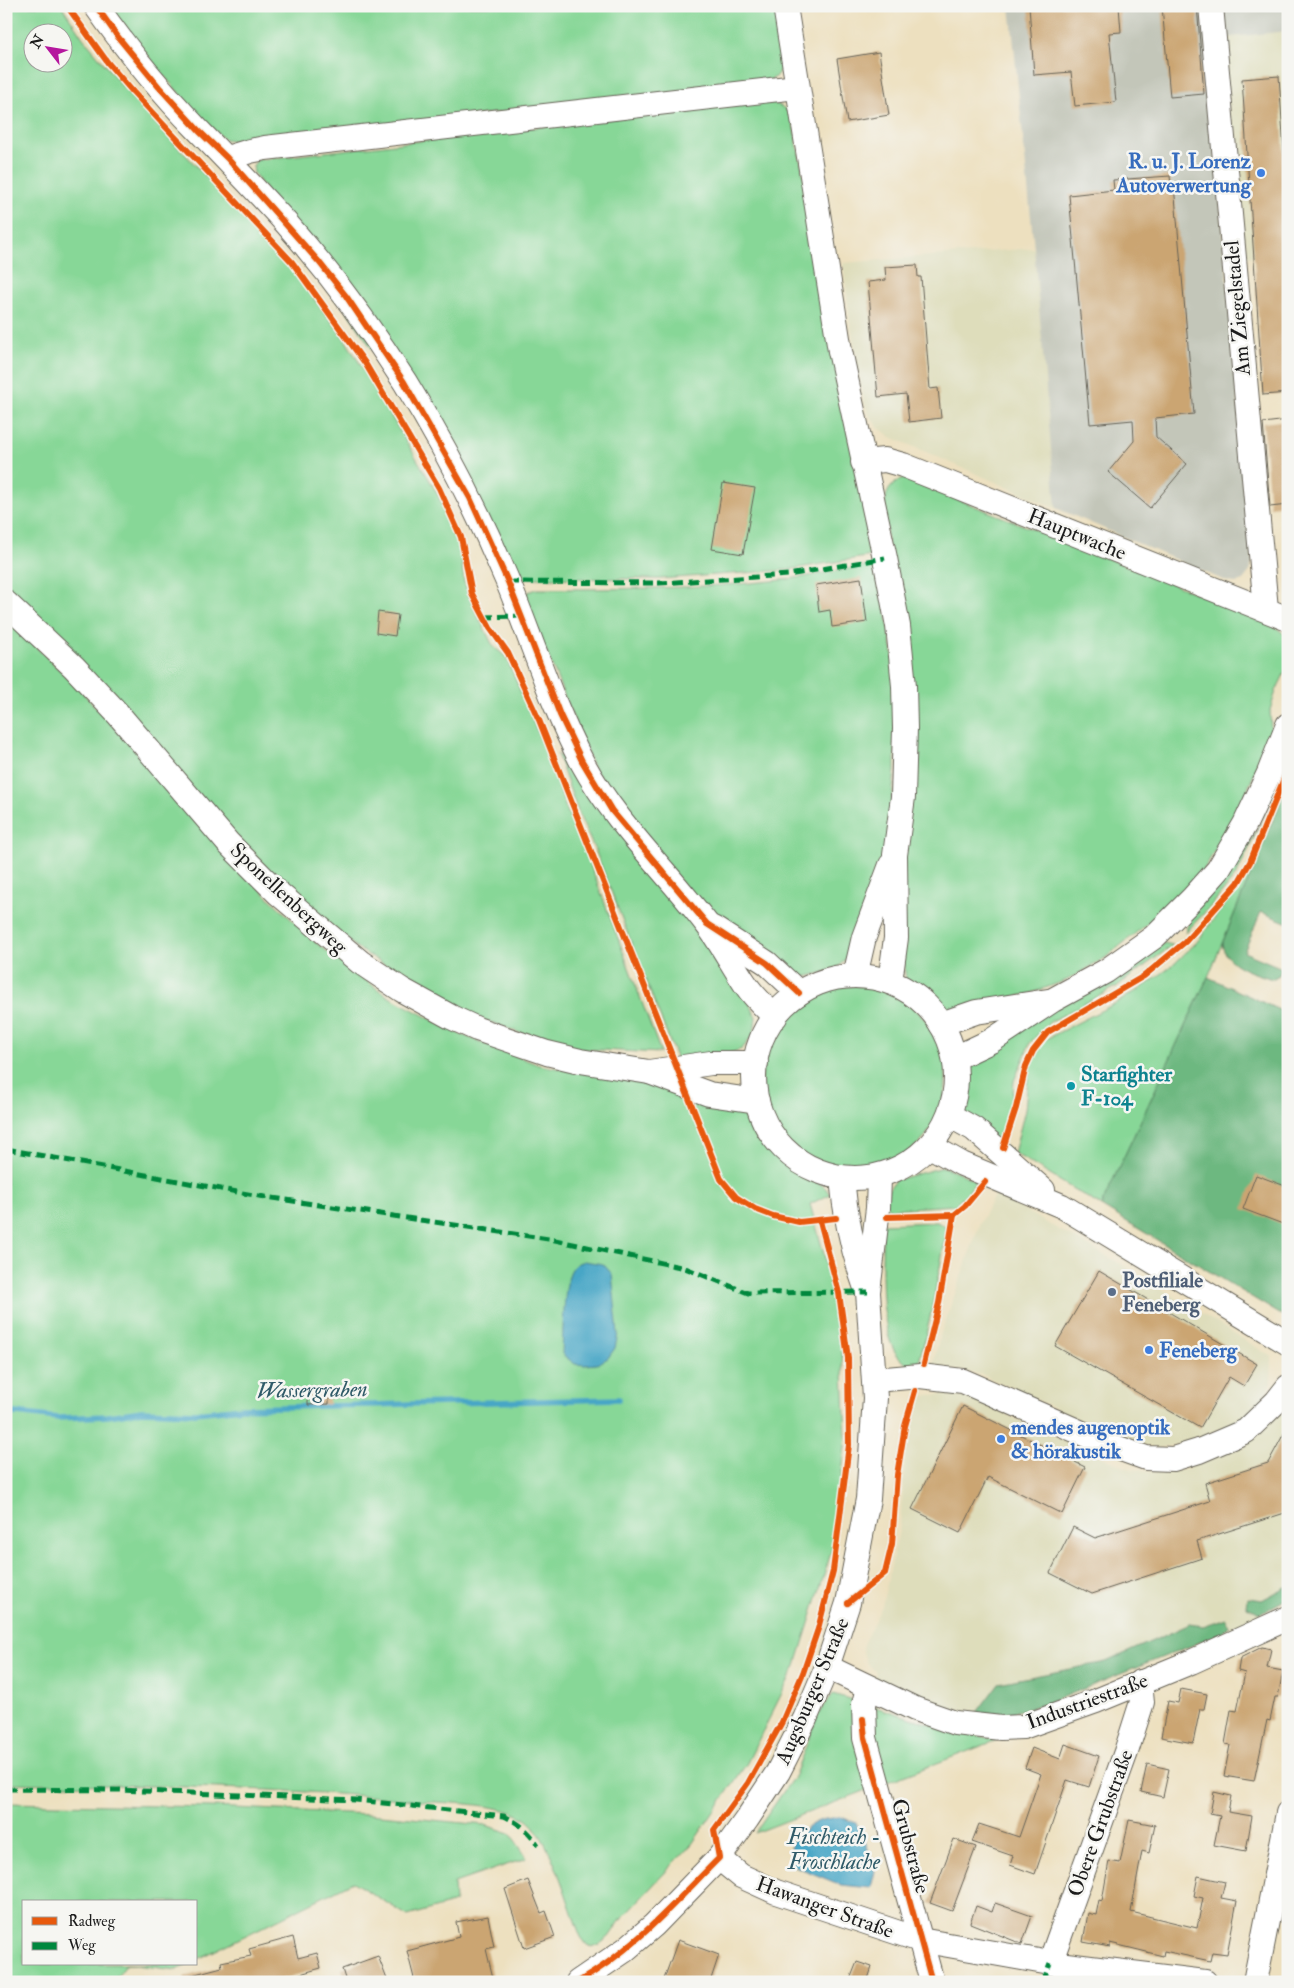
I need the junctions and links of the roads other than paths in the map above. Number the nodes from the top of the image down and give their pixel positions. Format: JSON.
{"nodes":[{"id":1,"x":96,"y":6,"type":"edge"},
{"id":2,"x":785,"y":6,"type":"edge"},
{"id":3,"x":1211,"y":6,"type":"edge"},
{"id":4,"x":797,"y":87,"type":"junction"},
{"id":5,"x":227,"y":158,"type":"junction"},
{"id":6,"x":863,"y":462,"type":"junction"},
{"id":7,"x":6,"y":603,"type":"edge"},
{"id":8,"x":1266,"y":610,"type":"junction"},
{"id":9,"x":1288,"y":619,"type":"edge"},
{"id":10,"x":1288,"y":725,"type":"edge"},
{"id":11,"x":895,"y":854,"type":"junction"},
{"id":12,"x":707,"y":924,"type":"junction"},
{"id":13,"x":855,"y":976,"type":"junction"},
{"id":14,"x":890,"y":982,"type":"junction"},
{"id":15,"x":799,"y":993,"type":"junction"},
{"id":16,"x":1053,"y":1000,"type":"junction"},
{"id":17,"x":775,"y":1017,"type":"junction"},
{"id":18,"x":941,"y":1024,"type":"junction"},
{"id":19,"x":955,"y":1058,"type":"junction"},
{"id":20,"x":756,"y":1063,"type":"junction"},
{"id":21,"x":648,"y":1072,"type":"junction"},
{"id":22,"x":757,"y":1101,"type":"junction"},
{"id":23,"x":949,"y":1114,"type":"junction"},
{"id":24,"x":930,"y":1146,"type":"junction"},
{"id":25,"x":879,"y":1177,"type":"junction"},
{"id":26,"x":842,"y":1178,"type":"junction"},
{"id":27,"x":1062,"y":1206,"type":"junction"},
{"id":28,"x":868,"y":1292,"type":"junction"},
{"id":29,"x":1288,"y":1343,"type":"edge"},
{"id":30,"x":874,"y":1380,"type":"junction"},
{"id":31,"x":1288,"y":1387,"type":"edge"},
{"id":32,"x":1288,"y":1618,"type":"edge"},
{"id":33,"x":827,"y":1667,"type":"junction"},
{"id":34,"x":1140,"y":1682,"type":"junction"},
{"id":35,"x":868,"y":1688,"type":"junction"},
{"id":36,"x":1288,"y":1812,"type":"edge"},
{"id":37,"x":719,"y":1858,"type":"junction"},
{"id":38,"x":920,"y":1940,"type":"junction"},
{"id":39,"x":1050,"y":1963,"type":"junction"},
{"id":40,"x":578,"y":1982,"type":"edge"},
{"id":41,"x":932,"y":1982,"type":"edge"},
{"id":42,"x":1204,"y":1982,"type":"edge"},
{"id":43,"x":1255,"y":1982,"type":"edge"}],
"edges":[{"from":1,"to":5,"type":"street"},
{"from":2,"to":4,"type":"street"},
{"from":3,"to":8,"type":"street","name":"Am Ziegelstadel"},
{"from":4,"to":5,"type":"street"},
{"from":4,"to":6,"type":"street"},
{"from":5,"to":12,"type":"street"},
{"from":6,"to":8,"type":"street","name":"Hauptwache"},
{"from":6,"to":11,"type":"street"},
{"from":7,"to":21,"type":"street","name":"Sponellenbergweg"},
{"from":8,"to":9,"type":"street","name":"Hauptwache"},
{"from":10,"to":16,"type":"street"},
{"from":11,"to":13,"type":"street"},
{"from":11,"to":14,"type":"street"},
{"from":12,"to":15,"type":"street"},
{"from":12,"to":17,"type":"street"},
{"from":13,"to":14,"type":"street"},
{"from":13,"to":15,"type":"street"},
{"from":14,"to":18,"type":"street"},
{"from":15,"to":17,"type":"street"},
{"from":16,"to":18,"type":"street"},
{"from":16,"to":19,"type":"street"},
{"from":17,"to":20,"type":"street"},
{"from":18,"to":19,"type":"street"},
{"from":19,"to":23,"type":"street"},
{"from":20,"to":21,"type":"street","name":"Sponellenbergweg"},
{"from":20,"to":22,"type":"street"},
{"from":21,"to":22,"type":"street","name":"Sponellenbergweg"},
{"from":22,"to":26,"type":"street"},
{"from":23,"to":24,"type":"street"},
{"from":23,"to":27,"type":"street"},
{"from":24,"to":25,"type":"street"},
{"from":24,"to":27,"type":"street"},
{"from":25,"to":26,"type":"street"},
{"from":25,"to":28,"type":"street","name":"Augsburger Straße"},
{"from":26,"to":28,"type":"street","name":"Augsburger Straße"},
{"from":27,"to":29,"type":"street"},
{"from":28,"to":30,"type":"street","name":"Augsburger Straße"},
{"from":30,"to":31,"type":"street"},
{"from":30,"to":33,"type":"street","name":"Augsburger Straße"},
{"from":32,"to":34,"type":"street","name":"Industriestraße"},
{"from":33,"to":35,"type":"street","name":"Industriestraße"},
{"from":33,"to":37,"type":"street","name":"Augsburger Straße"},
{"from":34,"to":35,"type":"street","name":"Industriestraße"},
{"from":34,"to":39,"type":"street","name":"Obere Grubstraße"},
{"from":35,"to":38,"type":"street","name":"Grubstraße"},
{"from":36,"to":43,"type":"street"},
{"from":37,"to":38,"type":"street","name":"Hawanger Straße"},
{"from":37,"to":40,"type":"street","name":"Augsburger Straße"},
{"from":38,"to":39,"type":"street","name":"Hawanger Straße"},
{"from":38,"to":41,"type":"street","name":"Grubstraße"},
{"from":39,"to":42,"type":"street","name":"Hawanger Straße"}]}
